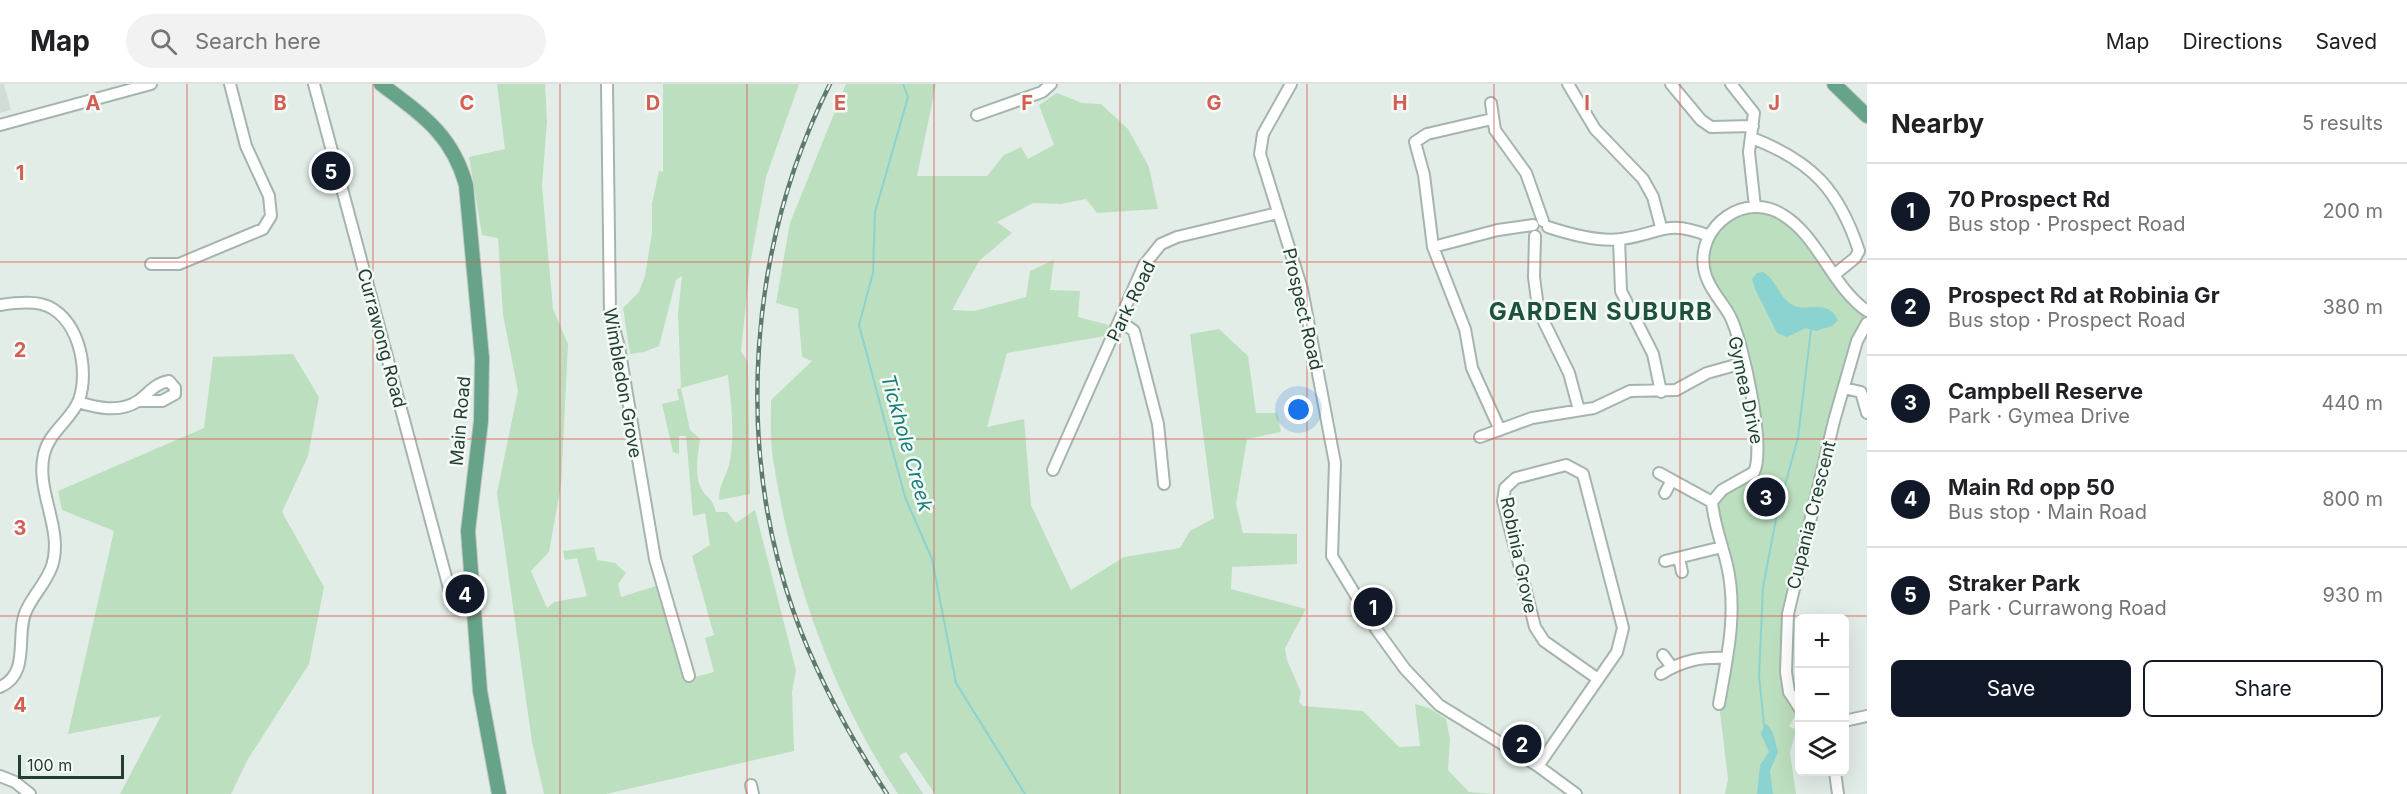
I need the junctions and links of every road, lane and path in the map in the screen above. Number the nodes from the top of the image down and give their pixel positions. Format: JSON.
{"nodes":[{"id":1,"x":152,"y":84,"type":"edge"},
{"id":2,"x":230,"y":84,"type":"edge"},
{"id":3,"x":314,"y":84,"type":"edge"},
{"id":4,"x":381,"y":84,"type":"edge"},
{"id":5,"x":607,"y":84,"type":"edge"},
{"id":6,"x":1051,"y":84,"type":"edge"},
{"id":7,"x":1291,"y":84,"type":"edge"},
{"id":8,"x":1568,"y":84,"type":"edge"},
{"id":9,"x":1671,"y":84,"type":"edge"},
{"id":10,"x":1731,"y":84,"type":"edge"},
{"id":11,"x":1834,"y":84,"type":"edge"},
{"id":12,"x":1491,"y":103,"type":"dead end"},
{"id":13,"x":977,"y":115,"type":"dead end"},
{"id":14,"x":1867,"y":116,"type":"edge"},
{"id":15,"x":1492,"y":119,"type":"junction"},
{"id":16,"x":0,"y":125,"type":"edge"},
{"id":17,"x":1753,"y":126,"type":"junction"},
{"id":18,"x":1752,"y":138,"type":"junction"},
{"id":19,"x":1755,"y":207,"type":"junction"},
{"id":20,"x":1278,"y":213,"type":"junction"},
{"id":21,"x":1661,"y":227,"type":"junction"},
{"id":22,"x":1539,"y":229,"type":"junction"},
{"id":23,"x":1709,"y":236,"type":"junction"},
{"id":24,"x":1619,"y":240,"type":"junction"},
{"id":25,"x":1433,"y":247,"type":"junction"},
{"id":26,"x":151,"y":264,"type":"dead end"},
{"id":27,"x":1834,"y":275,"type":"junction"},
{"id":28,"x":0,"y":305,"type":"edge"},
{"id":29,"x":1867,"y":311,"type":"edge"},
{"id":30,"x":1120,"y":321,"type":"junction"},
{"id":31,"x":1867,"y":323,"type":"edge"},
{"id":32,"x":1743,"y":363,"type":"junction"},
{"id":33,"x":1844,"y":387,"type":"junction"},
{"id":34,"x":1661,"y":392,"type":"junction"},
{"id":35,"x":138,"y":401,"type":"dead end"},
{"id":36,"x":78,"y":402,"type":"junction"},
{"id":37,"x":1579,"y":410,"type":"junction"},
{"id":38,"x":1867,"y":413,"type":"edge"},
{"id":39,"x":1500,"y":430,"type":"junction"},
{"id":40,"x":1480,"y":437,"type":"dead end"},
{"id":41,"x":1053,"y":470,"type":"dead end"},
{"id":42,"x":1659,"y":473,"type":"dead end"},
{"id":43,"x":1672,"y":480,"type":"junction"},
{"id":44,"x":1164,"y":483,"type":"dead end"},
{"id":45,"x":1665,"y":493,"type":"dead end"},
{"id":46,"x":1712,"y":502,"type":"junction"},
{"id":47,"x":1722,"y":547,"type":"junction"},
{"id":48,"x":1679,"y":558,"type":"junction"},
{"id":49,"x":1665,"y":561,"type":"dead end"},
{"id":50,"x":1682,"y":572,"type":"dead end"},
{"id":51,"x":450,"y":592,"type":"dead end"},
{"id":52,"x":1663,"y":655,"type":"dead end"},
{"id":53,"x":1727,"y":658,"type":"junction"},
{"id":54,"x":1672,"y":667,"type":"junction"},
{"id":55,"x":1661,"y":674,"type":"dead end"},
{"id":56,"x":689,"y":676,"type":"dead end"},
{"id":57,"x":1598,"y":679,"type":"junction"},
{"id":58,"x":0,"y":687,"type":"edge"},
{"id":59,"x":1795,"y":702,"type":"edge"},
{"id":60,"x":1719,"y":704,"type":"dead end"},
{"id":61,"x":1867,"y":716,"type":"edge"},
{"id":62,"x":1849,"y":721,"type":"edge"},
{"id":63,"x":1538,"y":766,"type":"junction"},
{"id":64,"x":0,"y":776,"type":"edge"},
{"id":65,"x":1836,"y":776,"type":"edge"},
{"id":66,"x":30,"y":794,"type":"edge"},
{"id":67,"x":499,"y":794,"type":"edge"},
{"id":68,"x":1576,"y":794,"type":"edge"},
{"id":69,"x":1838,"y":794,"type":"edge"}],
"edges":[{"from":1,"to":16,"type":"street"},
{"from":2,"to":26,"type":"street"},
{"from":3,"to":51,"type":"street","name":"Currawong Road"},
{"from":4,"to":67,"type":"main road","name":"Main Road"},
{"from":5,"to":56,"type":"street","name":"Wimbledon Grove"},
{"from":6,"to":13,"type":"street"},
{"from":7,"to":20,"type":"street","name":"Prospect Road"},
{"from":8,"to":21,"type":"street"},
{"from":9,"to":17,"type":"street"},
{"from":10,"to":17,"type":"street"},
{"from":11,"to":14,"type":"main road"},
{"from":12,"to":15,"type":"street"},
{"from":15,"to":22,"type":"street"},
{"from":15,"to":25,"type":"street"},
{"from":17,"to":18,"type":"street"},
{"from":18,"to":19,"type":"street"},
{"from":18,"to":27,"type":"street"},
{"from":19,"to":23,"type":"street"},
{"from":19,"to":27,"type":"street"},
{"from":20,"to":30,"type":"street","name":"Park Road"},
{"from":20,"to":63,"type":"street","name":"Prospect Road"},
{"from":21,"to":23,"type":"street"},
{"from":21,"to":24,"type":"street"},
{"from":22,"to":24,"type":"street"},
{"from":22,"to":25,"type":"street"},
{"from":22,"to":37,"type":"street"},
{"from":23,"to":32,"type":"street","name":"Gymea Drive"},
{"from":24,"to":34,"type":"street"},
{"from":25,"to":39,"type":"street"},
{"from":27,"to":29,"type":"street"},
{"from":28,"to":36,"type":"street"},
{"from":30,"to":41,"type":"street","name":"Park Road"},
{"from":30,"to":44,"type":"street"},
{"from":31,"to":33,"type":"street","name":"Cupania Crescent"},
{"from":32,"to":34,"type":"street"},
{"from":32,"to":46,"type":"street","name":"Gymea Drive"},
{"from":33,"to":38,"type":"street"},
{"from":33,"to":59,"type":"street","name":"Cupania Crescent"},
{"from":34,"to":37,"type":"street"},
{"from":35,"to":36,"type":"street"},
{"from":36,"to":58,"type":"street"},
{"from":37,"to":39,"type":"street"},
{"from":39,"to":40,"type":"street"},
{"from":42,"to":43,"type":"street"},
{"from":43,"to":45,"type":"street"},
{"from":43,"to":46,"type":"street"},
{"from":46,"to":47,"type":"street"},
{"from":47,"to":48,"type":"street"},
{"from":47,"to":53,"type":"street"},
{"from":48,"to":49,"type":"street"},
{"from":48,"to":50,"type":"street"},
{"from":52,"to":54,"type":"street"},
{"from":53,"to":54,"type":"street"},
{"from":53,"to":60,"type":"street"},
{"from":54,"to":55,"type":"street"},
{"from":57,"to":57,"type":"street","name":"Robinia Grove"},
{"from":57,"to":63,"type":"street","name":"Robinia Grove"},
{"from":61,"to":62,"type":"street"},
{"from":63,"to":68,"type":"street","name":"Prospect Road"},
{"from":64,"to":66,"type":"street"},
{"from":65,"to":69,"type":"street"}]}
